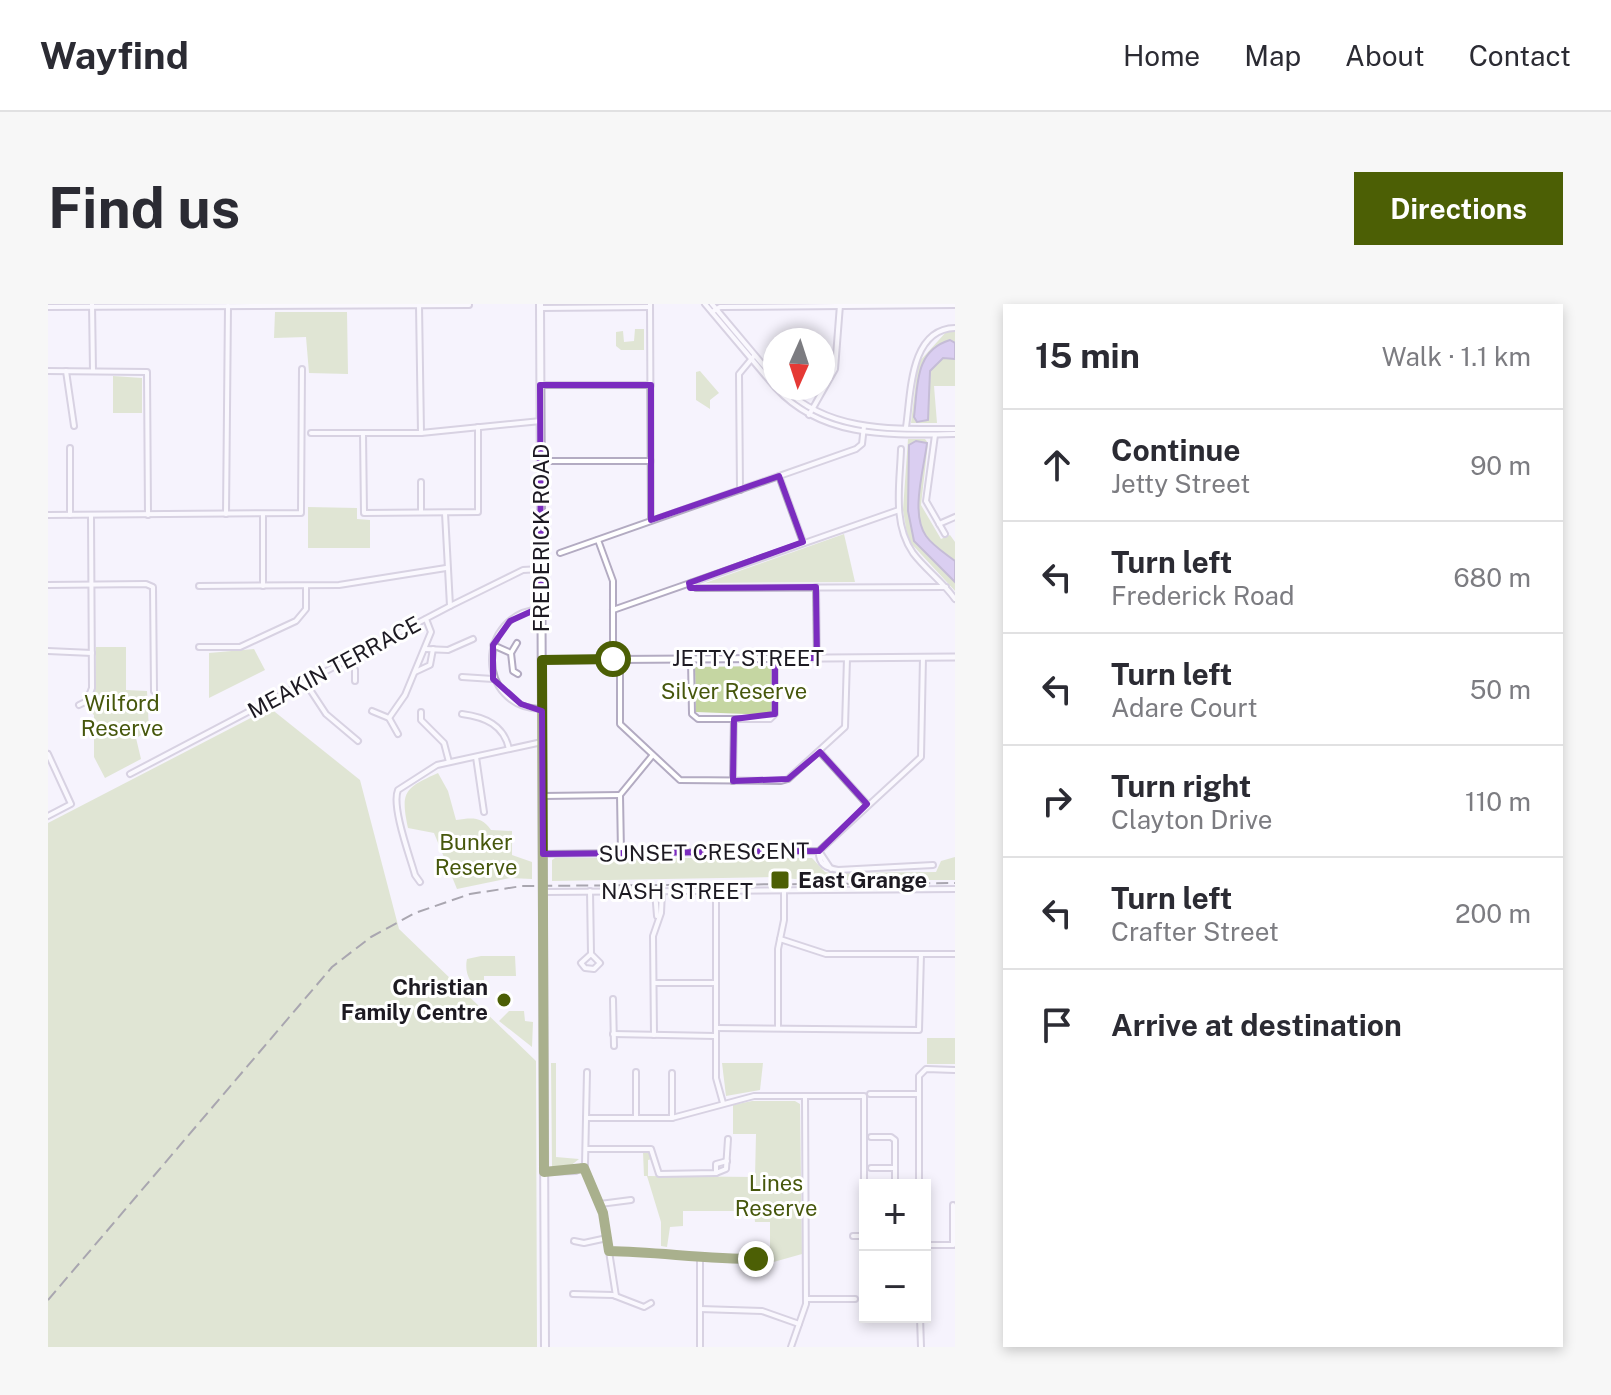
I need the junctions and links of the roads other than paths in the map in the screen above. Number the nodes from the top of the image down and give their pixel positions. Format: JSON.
{"nodes":[{"id":1,"x":705,"y":304,"type":"edge"},
{"id":2,"x":277,"y":305,"type":"edge"},
{"id":3,"x":419,"y":305,"type":"edge"},
{"id":4,"x":469,"y":305,"type":"edge"},
{"id":5,"x":840,"y":305,"type":"edge"},
{"id":6,"x":955,"y":305,"type":"edge"},
{"id":7,"x":92,"y":306,"type":"edge"},
{"id":8,"x":228,"y":306,"type":"edge"},
{"id":9,"x":540,"y":306,"type":"edge"},
{"id":10,"x":650,"y":306,"type":"edge"},
{"id":11,"x":48,"y":307,"type":"edge"},
{"id":12,"x":713,"y":308,"type":"edge"},
{"id":13,"x":955,"y":328,"type":"edge"},
{"id":14,"x":752,"y":358,"type":"junction"},
{"id":15,"x":763,"y":368,"type":"edge"},
{"id":16,"x":302,"y":369,"type":"dead end"},
{"id":17,"x":48,"y":371,"type":"edge"},
{"id":18,"x":66,"y":371,"type":"junction"},
{"id":19,"x":93,"y":371,"type":"junction"},
{"id":20,"x":763,"y":372,"type":"edge"},
{"id":21,"x":540,"y":385,"type":"junction"},
{"id":22,"x":651,"y":385,"type":"junction"},
{"id":23,"x":790,"y":400,"type":"edge"},
{"id":24,"x":801,"y":400,"type":"edge"},
{"id":25,"x":813,"y":409,"type":"junction"},
{"id":26,"x":809,"y":415,"type":"junction"},
{"id":27,"x":541,"y":421,"type":"junction"},
{"id":28,"x":74,"y":426,"type":"dead end"},
{"id":29,"x":478,"y":427,"type":"junction"},
{"id":30,"x":906,"y":428,"type":"junction"},
{"id":31,"x":864,"y":429,"type":"junction"},
{"id":32,"x":935,"y":432,"type":"junction"},
{"id":33,"x":955,"y":432,"type":"edge"},
{"id":34,"x":311,"y":433,"type":"dead end"},
{"id":35,"x":363,"y":433,"type":"junction"},
{"id":36,"x":421,"y":433,"type":"junction"},
{"id":37,"x":906,"y":435,"type":"junction"},
{"id":38,"x":70,"y":448,"type":"dead end"},
{"id":39,"x":901,"y":449,"type":"dead end"},
{"id":40,"x":541,"y":461,"type":"junction"},
{"id":41,"x":651,"y":461,"type":"junction"},
{"id":42,"x":779,"y":476,"type":"junction"},
{"id":43,"x":421,"y":482,"type":"dead end"},
{"id":44,"x":740,"y":490,"type":"junction"},
{"id":45,"x":899,"y":510,"type":"junction"},
{"id":46,"x":421,"y":512,"type":"junction"},
{"id":47,"x":445,"y":512,"type":"junction"},
{"id":48,"x":226,"y":514,"type":"junction"},
{"id":49,"x":263,"y":514,"type":"junction"},
{"id":50,"x":48,"y":515,"type":"edge"},
{"id":51,"x":70,"y":515,"type":"junction"},
{"id":52,"x":91,"y":515,"type":"junction"},
{"id":53,"x":148,"y":515,"type":"junction"},
{"id":54,"x":955,"y":517,"type":"edge"},
{"id":55,"x":651,"y":520,"type":"junction"},
{"id":56,"x":939,"y":525,"type":"junction"},
{"id":57,"x":945,"y":534,"type":"dead end"},
{"id":58,"x":598,"y":540,"type":"junction"},
{"id":59,"x":803,"y":542,"type":"junction"},
{"id":60,"x":560,"y":553,"type":"dead end"},
{"id":61,"x":446,"y":568,"type":"junction"},
{"id":62,"x":541,"y":569,"type":"junction"},
{"id":63,"x":690,"y":583,"type":"junction"},
{"id":64,"x":48,"y":585,"type":"edge"},
{"id":65,"x":92,"y":585,"type":"junction"},
{"id":66,"x":199,"y":586,"type":"dead end"},
{"id":67,"x":263,"y":586,"type":"junction"},
{"id":68,"x":306,"y":586,"type":"junction"},
{"id":69,"x":816,"y":587,"type":"junction"},
{"id":70,"x":946,"y":587,"type":"junction"},
{"id":71,"x":955,"y":599,"type":"edge"},
{"id":72,"x":450,"y":606,"type":"junction"},
{"id":73,"x":541,"y":609,"type":"junction"},
{"id":74,"x":613,"y":610,"type":"junction"},
{"id":75,"x":425,"y":618,"type":"junction"},
{"id":76,"x":473,"y":639,"type":"dead end"},
{"id":77,"x":517,"y":643,"type":"dead end"},
{"id":78,"x":493,"y":645,"type":"junction"},
{"id":79,"x":199,"y":647,"type":"dead end"},
{"id":80,"x":424,"y":649,"type":"junction"},
{"id":81,"x":433,"y":649,"type":"junction"},
{"id":82,"x":48,"y":651,"type":"edge"},
{"id":83,"x":92,"y":653,"type":"junction"},
{"id":84,"x":511,"y":653,"type":"junction"},
{"id":85,"x":923,"y":657,"type":"junction"},
{"id":86,"x":955,"y":657,"type":"edge"},
{"id":87,"x":775,"y":658,"type":"junction"},
{"id":88,"x":817,"y":658,"type":"junction"},
{"id":89,"x":847,"y":658,"type":"junction"},
{"id":90,"x":350,"y":659,"type":"junction"},
{"id":91,"x":616,"y":659,"type":"junction"},
{"id":92,"x":691,"y":659,"type":"junction"},
{"id":93,"x":542,"y":660,"type":"junction"},
{"id":94,"x":415,"y":672,"type":"junction"},
{"id":95,"x":518,"y":674,"type":"dead end"},
{"id":96,"x":462,"y":677,"type":"dead end"},
{"id":97,"x":493,"y":679,"type":"junction"},
{"id":98,"x":355,"y":681,"type":"dead end"},
{"id":99,"x":305,"y":682,"type":"junction"},
{"id":100,"x":154,"y":691,"type":"dead end"},
{"id":101,"x":79,"y":705,"type":"dead end"},
{"id":102,"x":542,"y":709,"type":"junction"},
{"id":103,"x":372,"y":711,"type":"dead end"},
{"id":104,"x":421,"y":712,"type":"dead end"},
{"id":105,"x":462,"y":714,"type":"dead end"},
{"id":106,"x":389,"y":718,"type":"junction"},
{"id":107,"x":734,"y":719,"type":"junction"},
{"id":108,"x":398,"y":734,"type":"dead end"},
{"id":109,"x":358,"y":741,"type":"dead end"},
{"id":110,"x":542,"y":742,"type":"junction"},
{"id":111,"x":509,"y":749,"type":"junction"},
{"id":112,"x":820,"y":752,"type":"junction"},
{"id":113,"x":48,"y":754,"type":"edge"},
{"id":114,"x":652,"y":756,"type":"junction"},
{"id":115,"x":476,"y":757,"type":"junction"},
{"id":116,"x":449,"y":762,"type":"junction"},
{"id":117,"x":130,"y":774,"type":"dead end"},
{"id":118,"x":733,"y":781,"type":"junction"},
{"id":119,"x":620,"y":795,"type":"junction"},
{"id":120,"x":543,"y":796,"type":"junction"},
{"id":121,"x":867,"y":804,"type":"junction"},
{"id":122,"x":484,"y":812,"type":"dead end"},
{"id":123,"x":48,"y":816,"type":"edge"},
{"id":124,"x":819,"y":851,"type":"junction"},
{"id":125,"x":621,"y":853,"type":"junction"},
{"id":126,"x":543,"y":854,"type":"junction"},
{"id":127,"x":933,"y":865,"type":"dead end"},
{"id":128,"x":420,"y":882,"type":"dead end"},
{"id":129,"x":955,"y":889,"type":"edge"},
{"id":130,"x":655,"y":891,"type":"junction"},
{"id":131,"x":662,"y":891,"type":"junction"},
{"id":132,"x":716,"y":891,"type":"junction"},
{"id":133,"x":784,"y":891,"type":"junction"},
{"id":134,"x":543,"y":892,"type":"junction"},
{"id":135,"x":590,"y":894,"type":"junction"},
{"id":136,"x":657,"y":916,"type":"junction"},
{"id":137,"x":780,"y":939,"type":"junction"},
{"id":138,"x":591,"y":954,"type":"junction"},
{"id":139,"x":921,"y":954,"type":"junction"},
{"id":140,"x":955,"y":954,"type":"edge"},
{"id":141,"x":654,"y":983,"type":"junction"},
{"id":142,"x":716,"y":983,"type":"junction"},
{"id":143,"x":613,"y":999,"type":"dead end"},
{"id":144,"x":716,"y":1028,"type":"junction"},
{"id":145,"x":778,"y":1028,"type":"junction"},
{"id":146,"x":613,"y":1034,"type":"junction"},
{"id":147,"x":654,"y":1035,"type":"junction"},
{"id":148,"x":715,"y":1036,"type":"junction"},
{"id":149,"x":614,"y":1046,"type":"dead end"},
{"id":150,"x":955,"y":1070,"type":"edge"},
{"id":151,"x":587,"y":1072,"type":"dead end"},
{"id":152,"x":636,"y":1072,"type":"dead end"},
{"id":153,"x":672,"y":1073,"type":"dead end"},
{"id":154,"x":870,"y":1094,"type":"dead end"},
{"id":155,"x":919,"y":1094,"type":"junction"},
{"id":156,"x":805,"y":1096,"type":"junction"},
{"id":157,"x":723,"y":1104,"type":"junction"},
{"id":158,"x":586,"y":1118,"type":"junction"},
{"id":159,"x":636,"y":1118,"type":"junction"},
{"id":160,"x":672,"y":1118,"type":"junction"},
{"id":161,"x":871,"y":1137,"type":"dead end"},
{"id":162,"x":728,"y":1139,"type":"dead end"},
{"id":163,"x":586,"y":1149,"type":"junction"},
{"id":164,"x":727,"y":1161,"type":"junction"},
{"id":165,"x":584,"y":1168,"type":"junction"},
{"id":166,"x":871,"y":1168,"type":"dead end"},
{"id":167,"x":895,"y":1168,"type":"junction"},
{"id":168,"x":544,"y":1172,"type":"junction"},
{"id":169,"x":716,"y":1173,"type":"junction"},
{"id":170,"x":864,"y":1179,"type":"edge"},
{"id":171,"x":895,"y":1179,"type":"edge"},
{"id":172,"x":919,"y":1179,"type":"edge"},
{"id":173,"x":631,"y":1200,"type":"dead end"},
{"id":174,"x":600,"y":1204,"type":"junction"},
{"id":175,"x":953,"y":1205,"type":"dead end"},
{"id":176,"x":853,"y":1236,"type":"dead end"},
{"id":177,"x":859,"y":1236,"type":"edge"},
{"id":178,"x":607,"y":1238,"type":"junction"},
{"id":179,"x":574,"y":1241,"type":"dead end"},
{"id":180,"x":931,"y":1245,"type":"edge"},
{"id":181,"x":954,"y":1245,"type":"edge"},
{"id":182,"x":609,"y":1251,"type":"junction"},
{"id":183,"x":763,"y":1256,"type":"dead end"},
{"id":184,"x":700,"y":1259,"type":"junction"},
{"id":185,"x":573,"y":1294,"type":"dead end"},
{"id":186,"x":616,"y":1296,"type":"junction"},
{"id":187,"x":806,"y":1299,"type":"junction"},
{"id":188,"x":855,"y":1299,"type":"dead end"},
{"id":189,"x":651,"y":1303,"type":"dead end"},
{"id":190,"x":700,"y":1309,"type":"junction"},
{"id":191,"x":920,"y":1323,"type":"edge"},
{"id":192,"x":799,"y":1324,"type":"junction"},
{"id":193,"x":545,"y":1347,"type":"edge"},
{"id":194,"x":700,"y":1347,"type":"edge"},
{"id":195,"x":791,"y":1347,"type":"edge"},
{"id":196,"x":921,"y":1347,"type":"edge"}],
"edges":[{"from":1,"to":12,"type":"street"},
{"from":2,"to":3,"type":"street"},
{"from":2,"to":8,"type":"street"},
{"from":3,"to":4,"type":"street"},
{"from":3,"to":36,"type":"street"},
{"from":5,"to":6,"type":"street"},
{"from":5,"to":12,"type":"street"},
{"from":5,"to":25,"type":"street"},
{"from":7,"to":8,"type":"street"},
{"from":7,"to":11,"type":"street"},
{"from":7,"to":19,"type":"street"},
{"from":8,"to":48,"type":"street"},
{"from":9,"to":10,"type":"street"},
{"from":9,"to":21,"type":"main road","name":"FREDERICK ROAD"},
{"from":10,"to":22,"type":"street"},
{"from":12,"to":14,"type":"street"},
{"from":13,"to":30,"type":"street"},
{"from":14,"to":15,"type":"street"},
{"from":14,"to":20,"type":"street"},
{"from":14,"to":44,"type":"street"},
{"from":16,"to":49,"type":"street"},
{"from":17,"to":18,"type":"street"},
{"from":18,"to":19,"type":"street"},
{"from":18,"to":28,"type":"street"},
{"from":19,"to":53,"type":"street"},
{"from":21,"to":22,"type":"street"},
{"from":21,"to":27,"type":"main road","name":"FREDERICK ROAD"},
{"from":22,"to":41,"type":"street"},
{"from":23,"to":26,"type":"street"},
{"from":24,"to":25,"type":"street"},
{"from":25,"to":26,"type":"street"},
{"from":25,"to":31,"type":"street"},
{"from":26,"to":31,"type":"street"},
{"from":27,"to":29,"type":"street"},
{"from":27,"to":40,"type":"main road","name":"FREDERICK ROAD"},
{"from":29,"to":36,"type":"street"},
{"from":29,"to":47,"type":"street"},
{"from":30,"to":31,"type":"street"},
{"from":30,"to":32,"type":"street"},
{"from":30,"to":37,"type":"street"},
{"from":31,"to":37,"type":"street"},
{"from":31,"to":42,"type":"street"},
{"from":32,"to":33,"type":"street"},
{"from":32,"to":37,"type":"street"},
{"from":32,"to":56,"type":"street"},
{"from":34,"to":35,"type":"street"},
{"from":35,"to":36,"type":"street"},
{"from":35,"to":46,"type":"street"},
{"from":38,"to":51,"type":"street"},
{"from":39,"to":45,"type":"street"},
{"from":40,"to":41,"type":"street"},
{"from":40,"to":62,"type":"main road","name":"FREDERICK ROAD"},
{"from":41,"to":55,"type":"street"},
{"from":42,"to":44,"type":"street"},
{"from":42,"to":59,"type":"street"},
{"from":43,"to":46,"type":"street"},
{"from":44,"to":55,"type":"street"},
{"from":45,"to":59,"type":"street"},
{"from":45,"to":70,"type":"street"},
{"from":46,"to":47,"type":"street"},
{"from":47,"to":61,"type":"street"},
{"from":48,"to":49,"type":"street"},
{"from":48,"to":53,"type":"street"},
{"from":49,"to":67,"type":"street"},
{"from":50,"to":51,"type":"street"},
{"from":51,"to":52,"type":"street"},
{"from":52,"to":53,"type":"street"},
{"from":52,"to":65,"type":"street"},
{"from":54,"to":56,"type":"street"},
{"from":55,"to":58,"type":"street"},
{"from":56,"to":57,"type":"street"},
{"from":58,"to":60,"type":"street"},
{"from":58,"to":74,"type":"street"},
{"from":59,"to":63,"type":"street"},
{"from":61,"to":68,"type":"street"},
{"from":61,"to":72,"type":"street"},
{"from":62,"to":72,"type":"street","name":"MEAKIN TERRACE"},
{"from":62,"to":73,"type":"main road","name":"FREDERICK ROAD"},
{"from":63,"to":69,"type":"street"},
{"from":63,"to":74,"type":"street"},
{"from":64,"to":65,"type":"street"},
{"from":65,"to":83,"type":"street"},
{"from":65,"to":100,"type":"street"},
{"from":66,"to":67,"type":"street"},
{"from":67,"to":68,"type":"street"},
{"from":68,"to":79,"type":"street"},
{"from":69,"to":70,"type":"street"},
{"from":69,"to":88,"type":"street"},
{"from":70,"to":71,"type":"street"},
{"from":72,"to":75,"type":"street","name":"MEAKIN TERRACE"},
{"from":73,"to":78,"type":"street"},
{"from":73,"to":93,"type":"main road","name":"FREDERICK ROAD"},
{"from":74,"to":91,"type":"street"},
{"from":75,"to":80,"type":"street"},
{"from":75,"to":90,"type":"street","name":"MEAKIN TERRACE"},
{"from":76,"to":81,"type":"street"},
{"from":77,"to":84,"type":"street"},
{"from":78,"to":84,"type":"street"},
{"from":78,"to":97,"type":"street"},
{"from":80,"to":81,"type":"street"},
{"from":80,"to":94,"type":"street"},
{"from":81,"to":94,"type":"street"},
{"from":82,"to":83,"type":"street"},
{"from":83,"to":101,"type":"street"},
{"from":84,"to":95,"type":"street"},
{"from":85,"to":86,"type":"street","name":"JETTY STREET"},
{"from":85,"to":89,"type":"street","name":"JETTY STREET"},
{"from":85,"to":121,"type":"street","name":"SUNSET CRESCENT"},
{"from":87,"to":88,"type":"street","name":"JETTY STREET"},
{"from":87,"to":92,"type":"street","name":"JETTY STREET"},
{"from":87,"to":107,"type":"street"},
{"from":88,"to":89,"type":"street","name":"JETTY STREET"},
{"from":89,"to":112,"type":"street"},
{"from":90,"to":98,"type":"street"},
{"from":90,"to":99,"type":"street","name":"MEAKIN TERRACE"},
{"from":91,"to":92,"type":"street","name":"JETTY STREET"},
{"from":91,"to":93,"type":"street","name":"JETTY STREET"},
{"from":91,"to":114,"type":"street"},
{"from":92,"to":107,"type":"street"},
{"from":93,"to":102,"type":"main road","name":"FREDERICK ROAD"},
{"from":94,"to":106,"type":"street"},
{"from":96,"to":97,"type":"street"},
{"from":97,"to":102,"type":"street"},
{"from":99,"to":109,"type":"street"},
{"from":99,"to":117,"type":"street","name":"MEAKIN TERRACE"},
{"from":102,"to":110,"type":"main road","name":"FREDERICK ROAD"},
{"from":103,"to":106,"type":"street"},
{"from":104,"to":116,"type":"street"},
{"from":105,"to":111,"type":"street"},
{"from":106,"to":108,"type":"street"},
{"from":107,"to":118,"type":"street"},
{"from":110,"to":111,"type":"street"},
{"from":110,"to":120,"type":"main road","name":"FREDERICK ROAD"},
{"from":111,"to":115,"type":"street"},
{"from":112,"to":118,"type":"street"},
{"from":112,"to":121,"type":"street"},
{"from":113,"to":123,"type":"street"},
{"from":114,"to":118,"type":"street"},
{"from":114,"to":119,"type":"street"},
{"from":115,"to":116,"type":"street"},
{"from":115,"to":122,"type":"street"},
{"from":116,"to":128,"type":"street"},
{"from":119,"to":120,"type":"street"},
{"from":119,"to":125,"type":"street"},
{"from":120,"to":126,"type":"main road","name":"FREDERICK ROAD"},
{"from":121,"to":124,"type":"street","name":"SUNSET CRESCENT"},
{"from":124,"to":125,"type":"street","name":"SUNSET CRESCENT"},
{"from":124,"to":127,"type":"street"},
{"from":125,"to":126,"type":"street","name":"SUNSET CRESCENT"},
{"from":126,"to":134,"type":"main road","name":"FREDERICK ROAD"},
{"from":129,"to":133,"type":"street","name":"NASH STREET"},
{"from":130,"to":131,"type":"street","name":"NASH STREET"},
{"from":130,"to":135,"type":"street","name":"NASH STREET"},
{"from":130,"to":136,"type":"street"},
{"from":131,"to":132,"type":"street","name":"NASH STREET"},
{"from":131,"to":136,"type":"street"},
{"from":132,"to":133,"type":"street","name":"NASH STREET"},
{"from":132,"to":142,"type":"street"},
{"from":133,"to":137,"type":"street"},
{"from":134,"to":135,"type":"street","name":"NASH STREET"},
{"from":134,"to":168,"type":"main road","name":"FREDERICK ROAD"},
{"from":135,"to":138,"type":"street"},
{"from":136,"to":141,"type":"street"},
{"from":137,"to":139,"type":"street"},
{"from":137,"to":145,"type":"street"},
{"from":138,"to":138,"type":"street"},
{"from":139,"to":140,"type":"street"},
{"from":139,"to":145,"type":"street"},
{"from":141,"to":142,"type":"street"},
{"from":141,"to":147,"type":"street"},
{"from":142,"to":144,"type":"street"},
{"from":143,"to":146,"type":"street"},
{"from":144,"to":145,"type":"street"},
{"from":144,"to":148,"type":"street"},
{"from":146,"to":147,"type":"street"},
{"from":146,"to":149,"type":"street"},
{"from":147,"to":148,"type":"street"},
{"from":148,"to":157,"type":"street"},
{"from":150,"to":155,"type":"street"},
{"from":151,"to":158,"type":"street"},
{"from":152,"to":159,"type":"street"},
{"from":153,"to":160,"type":"street"},
{"from":154,"to":155,"type":"street"},
{"from":155,"to":172,"type":"street"},
{"from":156,"to":157,"type":"street"},
{"from":156,"to":170,"type":"street"},
{"from":156,"to":187,"type":"street"},
{"from":157,"to":160,"type":"street"},
{"from":158,"to":159,"type":"street"},
{"from":158,"to":163,"type":"street"},
{"from":159,"to":160,"type":"street"},
{"from":161,"to":167,"type":"street"},
{"from":162,"to":164,"type":"street"},
{"from":163,"to":165,"type":"street"},
{"from":163,"to":169,"type":"street"},
{"from":164,"to":169,"type":"street"},
{"from":164,"to":169,"type":"street"},
{"from":165,"to":168,"type":"street"},
{"from":165,"to":174,"type":"street"},
{"from":166,"to":167,"type":"street"},
{"from":167,"to":171,"type":"street"},
{"from":168,"to":193,"type":"main road","name":"FREDERICK ROAD"},
{"from":173,"to":174,"type":"street"},
{"from":174,"to":178,"type":"street"},
{"from":175,"to":181,"type":"street"},
{"from":176,"to":177,"type":"street"},
{"from":178,"to":179,"type":"street"},
{"from":178,"to":182,"type":"street"},
{"from":180,"to":181,"type":"street"},
{"from":182,"to":184,"type":"street"},
{"from":182,"to":186,"type":"street"},
{"from":183,"to":184,"type":"street"},
{"from":184,"to":190,"type":"street"},
{"from":185,"to":186,"type":"street"},
{"from":186,"to":189,"type":"street"},
{"from":187,"to":188,"type":"street"},
{"from":187,"to":192,"type":"street"},
{"from":190,"to":192,"type":"street"},
{"from":190,"to":194,"type":"street"},
{"from":191,"to":196,"type":"street"},
{"from":192,"to":195,"type":"street"}]}
